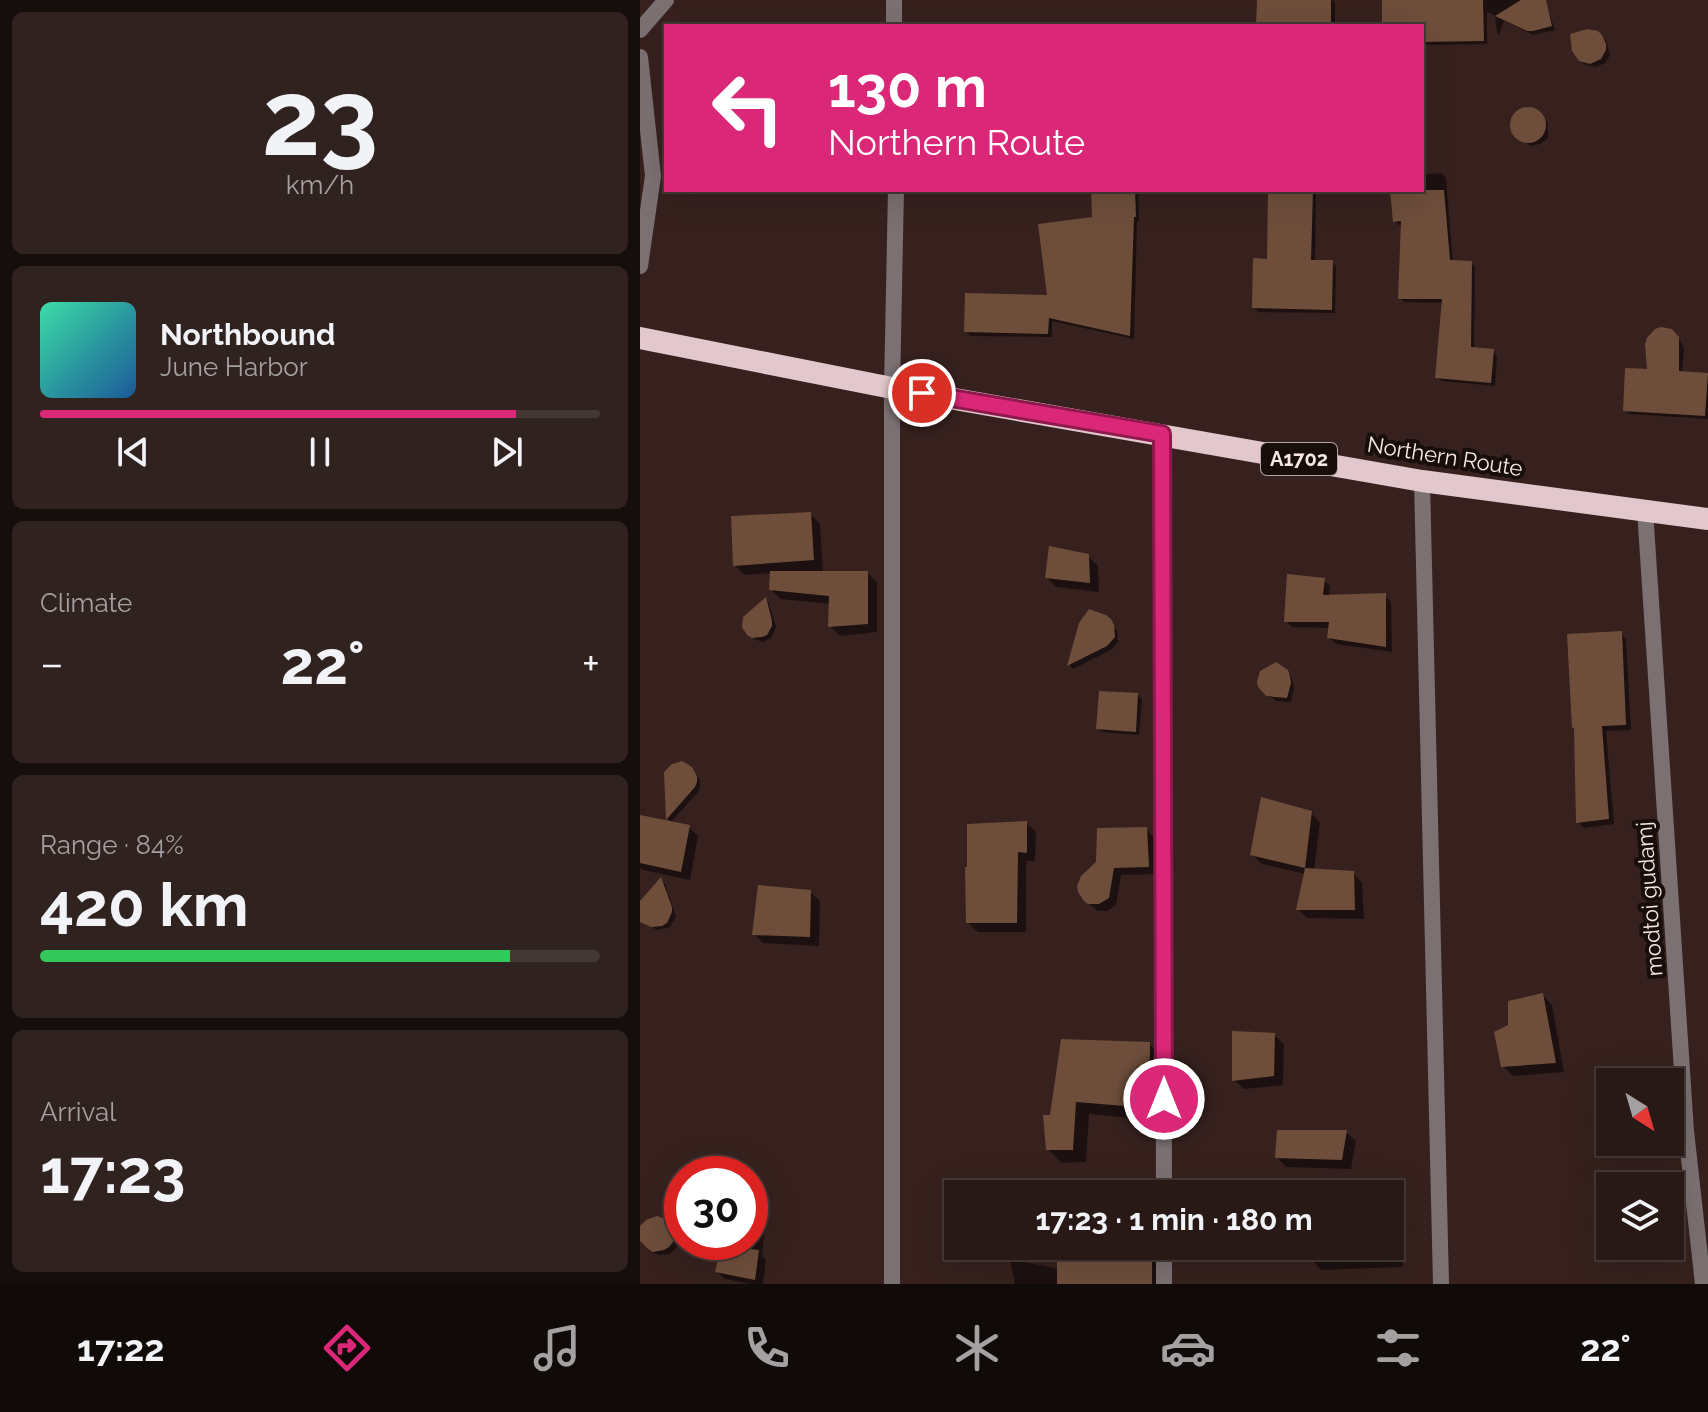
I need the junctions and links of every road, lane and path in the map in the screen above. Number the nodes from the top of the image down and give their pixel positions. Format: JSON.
{"nodes":[{"id":1,"x":666,"y":0,"type":"edge"},
{"id":2,"x":894,"y":0,"type":"edge"},
{"id":3,"x":894,"y":24,"type":"edge"},
{"id":4,"x":640,"y":30,"type":"edge"},
{"id":5,"x":640,"y":57,"type":"edge"},
{"id":6,"x":896,"y":192,"type":"edge"},
{"id":7,"x":640,"y":266,"type":"edge"},
{"id":8,"x":640,"y":338,"type":"edge"},
{"id":9,"x":892,"y":388,"type":"junction"},
{"id":10,"x":1162,"y":434,"type":"junction"},
{"id":11,"x":1422,"y":481,"type":"junction"},
{"id":12,"x":1645,"y":510,"type":"junction"},
{"id":13,"x":1708,"y":519,"type":"edge"},
{"id":14,"x":1164,"y":1180,"type":"edge"},
{"id":15,"x":1164,"y":1260,"type":"edge"},
{"id":16,"x":892,"y":1284,"type":"edge"},
{"id":17,"x":1164,"y":1284,"type":"edge"},
{"id":18,"x":1441,"y":1284,"type":"edge"},
{"id":19,"x":1703,"y":1284,"type":"edge"}],
"edges":[{"from":1,"to":4,"type":"street"},
{"from":2,"to":3,"type":"street"},
{"from":5,"to":7,"type":"street"},
{"from":6,"to":9,"type":"street"},
{"from":8,"to":9,"type":"highway","number":"A1702"},
{"from":9,"to":10,"type":"highway","name":"Northern Route","number":"A1702"},
{"from":9,"to":16,"type":"street"},
{"from":10,"to":11,"type":"highway","name":"Northern Route","number":"A1702"},
{"from":10,"to":14,"type":"street"},
{"from":11,"to":12,"type":"highway","name":"Northern Route","number":"A1702"},
{"from":11,"to":18,"type":"street"},
{"from":12,"to":13,"type":"highway","name":"Northern Route","number":"A1702"},
{"from":12,"to":19,"type":"street","name":"modtoi gudamj"},
{"from":15,"to":17,"type":"street"}]}
